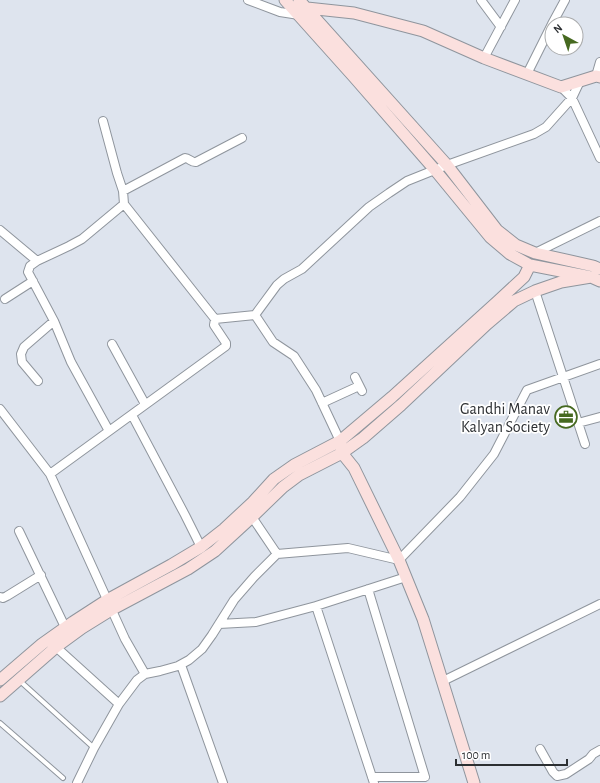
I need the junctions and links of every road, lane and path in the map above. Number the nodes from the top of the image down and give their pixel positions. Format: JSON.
{"nodes":[{"id":1,"x":248,"y":0,"type":"edge"},
{"id":2,"x":285,"y":0,"type":"edge"},
{"id":3,"x":299,"y":0,"type":"edge"},
{"id":4,"x":481,"y":0,"type":"edge"},
{"id":5,"x":515,"y":0,"type":"edge"},
{"id":6,"x":565,"y":0,"type":"edge"},
{"id":7,"x":303,"y":12,"type":"junction"},
{"id":8,"x":556,"y":16,"type":"edge"},
{"id":9,"x":501,"y":26,"type":"junction"},
{"id":10,"x":544,"y":41,"type":"edge"},
{"id":11,"x":484,"y":58,"type":"junction"},
{"id":12,"x":600,"y":62,"type":"edge"},
{"id":13,"x":528,"y":74,"type":"junction"},
{"id":14,"x":598,"y":76,"type":"edge"},
{"id":15,"x":580,"y":81,"type":"junction"},
{"id":16,"x":561,"y":87,"type":"junction"},
{"id":17,"x":572,"y":98,"type":"junction"},
{"id":18,"x":103,"y":121,"type":"dead end"},
{"id":19,"x":242,"y":138,"type":"dead end"},
{"id":20,"x":600,"y":158,"type":"edge"},
{"id":21,"x":447,"y":166,"type":"junction"},
{"id":22,"x":435,"y":170,"type":"junction"},
{"id":23,"x":123,"y":191,"type":"junction"},
{"id":24,"x":124,"y":204,"type":"junction"},
{"id":25,"x":600,"y":221,"type":"edge"},
{"id":26,"x":0,"y":230,"type":"edge"},
{"id":27,"x":534,"y":253,"type":"junction"},
{"id":28,"x":37,"y":261,"type":"junction"},
{"id":29,"x":530,"y":265,"type":"junction"},
{"id":30,"x":600,"y":269,"type":"edge"},
{"id":31,"x":595,"y":279,"type":"edge"},
{"id":32,"x":33,"y":281,"type":"junction"},
{"id":33,"x":535,"y":290,"type":"junction"},
{"id":34,"x":6,"y":299,"type":"dead end"},
{"id":35,"x":256,"y":315,"type":"junction"},
{"id":36,"x":215,"y":319,"type":"junction"},
{"id":37,"x":54,"y":321,"type":"junction"},
{"id":38,"x":112,"y":344,"type":"dead end"},
{"id":39,"x":600,"y":364,"type":"edge"},
{"id":40,"x":354,"y":377,"type":"dead end"},
{"id":41,"x":562,"y":377,"type":"junction"},
{"id":42,"x":38,"y":382,"type":"dead end"},
{"id":43,"x":322,"y":403,"type":"junction"},
{"id":44,"x":145,"y":404,"type":"junction"},
{"id":45,"x":0,"y":409,"type":"edge"},
{"id":46,"x":132,"y":415,"type":"junction"},
{"id":47,"x":600,"y":417,"type":"edge"},
{"id":48,"x":578,"y":423,"type":"junction"},
{"id":49,"x":109,"y":432,"type":"junction"},
{"id":50,"x":340,"y":440,"type":"junction"},
{"id":51,"x":585,"y":444,"type":"dead end"},
{"id":52,"x":342,"y":453,"type":"junction"},
{"id":53,"x":50,"y":474,"type":"junction"},
{"id":54,"x":252,"y":517,"type":"junction"},
{"id":55,"x":19,"y":531,"type":"dead end"},
{"id":56,"x":200,"y":547,"type":"junction"},
{"id":57,"x":277,"y":554,"type":"junction"},
{"id":58,"x":399,"y":560,"type":"junction"},
{"id":59,"x":41,"y":575,"type":"junction"},
{"id":60,"x":406,"y":577,"type":"junction"},
{"id":61,"x":368,"y":589,"type":"junction"},
{"id":62,"x":0,"y":597,"type":"edge"},
{"id":63,"x":600,"y":604,"type":"edge"},
{"id":64,"x":109,"y":605,"type":"junction"},
{"id":65,"x":316,"y":606,"type":"junction"},
{"id":66,"x":219,"y":624,"type":"junction"},
{"id":67,"x":65,"y":627,"type":"junction"},
{"id":68,"x":56,"y":647,"type":"junction"},
{"id":69,"x":181,"y":665,"type":"junction"},
{"id":70,"x":145,"y":674,"type":"junction"},
{"id":71,"x":0,"y":680,"type":"edge"},
{"id":72,"x":19,"y":680,"type":"junction"},
{"id":73,"x":443,"y":681,"type":"junction"},
{"id":74,"x":0,"y":696,"type":"edge"},
{"id":75,"x":119,"y":704,"type":"junction"},
{"id":76,"x":0,"y":723,"type":"edge"},
{"id":77,"x":94,"y":748,"type":"junction"},
{"id":78,"x":540,"y":749,"type":"dead end"},
{"id":79,"x":600,"y":750,"type":"edge"},
{"id":80,"x":63,"y":778,"type":"dead end"},
{"id":81,"x":373,"y":780,"type":"edge"},
{"id":82,"x":77,"y":783,"type":"edge"},
{"id":83,"x":223,"y":783,"type":"edge"},
{"id":84,"x":474,"y":783,"type":"edge"}],
"edges":[{"from":1,"to":7,"type":"street"},
{"from":2,"to":7,"type":"street"},
{"from":3,"to":7,"type":"street"},
{"from":4,"to":9,"type":"street"},
{"from":5,"to":9,"type":"street"},
{"from":6,"to":8,"type":"street"},
{"from":7,"to":11,"type":"street"},
{"from":7,"to":21,"type":"street"},
{"from":7,"to":22,"type":"street"},
{"from":9,"to":11,"type":"street"},
{"from":10,"to":13,"type":"street"},
{"from":11,"to":13,"type":"street"},
{"from":12,"to":14,"type":"street"},
{"from":13,"to":16,"type":"street"},
{"from":14,"to":15,"type":"street"},
{"from":15,"to":16,"type":"street"},
{"from":15,"to":17,"type":"street"},
{"from":16,"to":17,"type":"street"},
{"from":17,"to":20,"type":"street"},
{"from":17,"to":21,"type":"street"},
{"from":18,"to":23,"type":"street"},
{"from":19,"to":23,"type":"street"},
{"from":21,"to":22,"type":"street"},
{"from":21,"to":27,"type":"street"},
{"from":22,"to":29,"type":"street"},
{"from":22,"to":35,"type":"street"},
{"from":23,"to":24,"type":"street"},
{"from":24,"to":28,"type":"street"},
{"from":24,"to":36,"type":"street"},
{"from":25,"to":27,"type":"street"},
{"from":26,"to":28,"type":"street"},
{"from":27,"to":30,"type":"street"},
{"from":28,"to":32,"type":"street"},
{"from":29,"to":31,"type":"street"},
{"from":29,"to":50,"type":"street"},
{"from":31,"to":33,"type":"street"},
{"from":32,"to":34,"type":"street"},
{"from":32,"to":37,"type":"street"},
{"from":33,"to":41,"type":"street"},
{"from":33,"to":52,"type":"street"},
{"from":35,"to":36,"type":"street"},
{"from":35,"to":43,"type":"street"},
{"from":36,"to":44,"type":"street"},
{"from":37,"to":42,"type":"street"},
{"from":37,"to":49,"type":"street"},
{"from":38,"to":44,"type":"street"},
{"from":39,"to":41,"type":"street"},
{"from":40,"to":43,"type":"street"},
{"from":41,"to":48,"type":"street"},
{"from":41,"to":58,"type":"street"},
{"from":43,"to":50,"type":"street"},
{"from":44,"to":46,"type":"street"},
{"from":45,"to":53,"type":"street"},
{"from":46,"to":49,"type":"street"},
{"from":46,"to":56,"type":"street"},
{"from":47,"to":48,"type":"street"},
{"from":48,"to":51,"type":"street"},
{"from":49,"to":53,"type":"street"},
{"from":50,"to":52,"type":"street"},
{"from":50,"to":56,"type":"street"},
{"from":52,"to":54,"type":"street"},
{"from":52,"to":58,"type":"street"},
{"from":53,"to":64,"type":"street"},
{"from":54,"to":57,"type":"street"},
{"from":54,"to":64,"type":"street"},
{"from":55,"to":59,"type":"street"},
{"from":56,"to":64,"type":"street"},
{"from":57,"to":58,"type":"street"},
{"from":57,"to":66,"type":"street"},
{"from":58,"to":60,"type":"street"},
{"from":59,"to":62,"type":"street"},
{"from":59,"to":67,"type":"street"},
{"from":60,"to":61,"type":"street"},
{"from":60,"to":73,"type":"street"},
{"from":61,"to":65,"type":"street"},
{"from":61,"to":81,"type":"street"},
{"from":63,"to":73,"type":"street"},
{"from":64,"to":67,"type":"street"},
{"from":64,"to":68,"type":"street"},
{"from":64,"to":70,"type":"street"},
{"from":65,"to":66,"type":"street"},
{"from":65,"to":81,"type":"street"},
{"from":66,"to":69,"type":"street"},
{"from":67,"to":71,"type":"street"},
{"from":68,"to":72,"type":"street"},
{"from":68,"to":75,"type":"street"},
{"from":69,"to":70,"type":"street"},
{"from":69,"to":83,"type":"street"},
{"from":70,"to":75,"type":"street"},
{"from":72,"to":74,"type":"street"},
{"from":72,"to":77,"type":"lane"},
{"from":73,"to":84,"type":"street"},
{"from":75,"to":77,"type":"street"},
{"from":76,"to":80,"type":"lane"},
{"from":77,"to":82,"type":"street"},
{"from":78,"to":79,"type":"street"}]}
